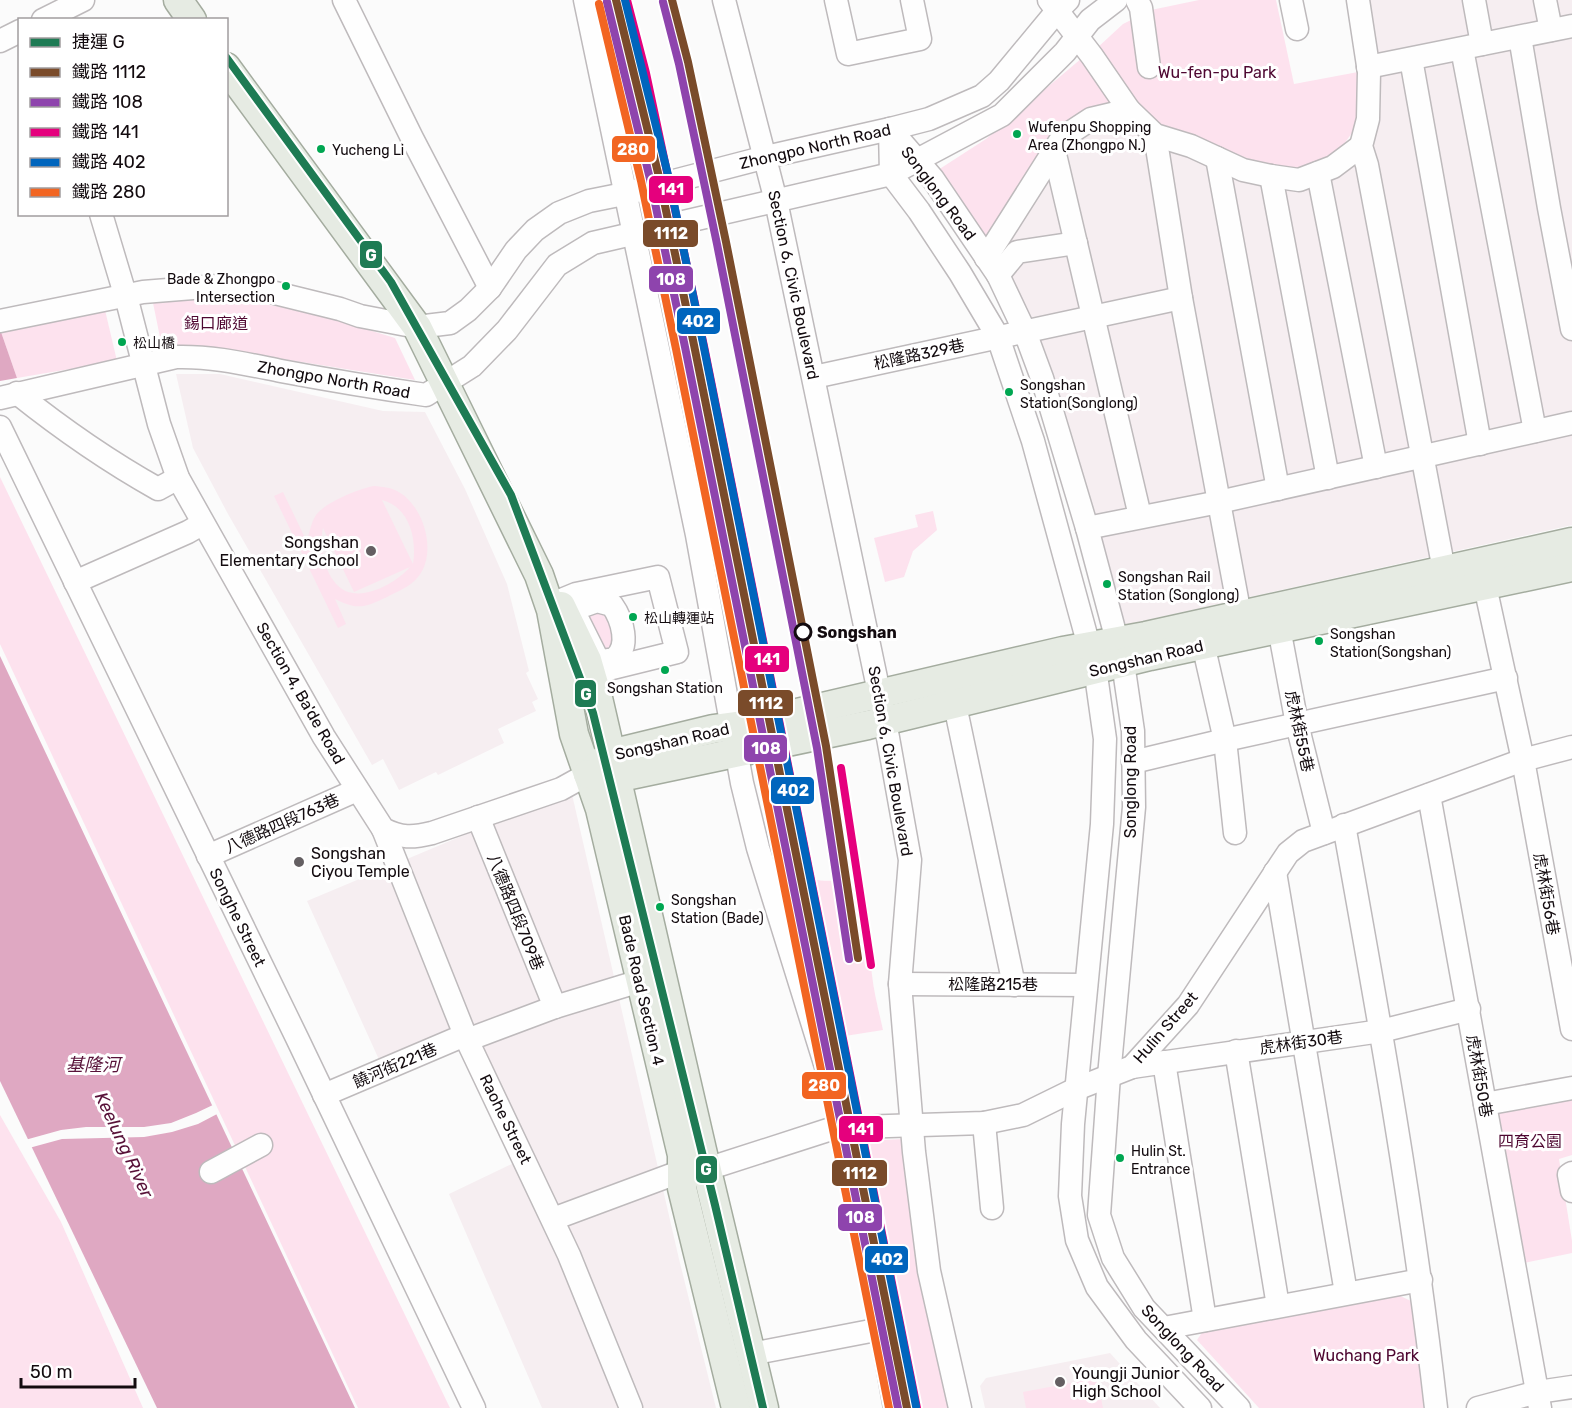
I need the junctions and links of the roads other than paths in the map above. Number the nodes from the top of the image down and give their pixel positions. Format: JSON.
{"nodes":[{"id":1,"x":38,"y":0,"type":"edge"},
{"id":2,"x":83,"y":0,"type":"edge"},
{"id":3,"x":178,"y":0,"type":"edge"},
{"id":4,"x":344,"y":0,"type":"edge"},
{"id":5,"x":585,"y":0,"type":"edge"},
{"id":6,"x":724,"y":0,"type":"edge"},
{"id":7,"x":836,"y":0,"type":"edge"},
{"id":8,"x":912,"y":0,"type":"edge"},
{"id":9,"x":1116,"y":0,"type":"edge"},
{"id":10,"x":1137,"y":0,"type":"edge"},
{"id":11,"x":1291,"y":0,"type":"edge"},
{"id":12,"x":1358,"y":0,"type":"edge"},
{"id":13,"x":1474,"y":0,"type":"edge"},
{"id":14,"x":1545,"y":0,"type":"edge"},
{"id":15,"x":1058,"y":4,"type":"edge"},
{"id":16,"x":43,"y":18,"type":"edge"},
{"id":17,"x":45,"y":18,"type":"edge"},
{"id":18,"x":191,"y":18,"type":"edge"},
{"id":19,"x":1297,"y":29,"type":"dead end"},
{"id":20,"x":1566,"y":30,"type":"edge"},
{"id":21,"x":18,"y":32,"type":"edge"},
{"id":22,"x":1078,"y":36,"type":"junction"},
{"id":23,"x":1520,"y":37,"type":"junction"},
{"id":24,"x":0,"y":41,"type":"edge"},
{"id":25,"x":1472,"y":46,"type":"junction"},
{"id":26,"x":1411,"y":59,"type":"junction"},
{"id":27,"x":1149,"y":67,"type":"dead end"},
{"id":28,"x":1368,"y":67,"type":"junction"},
{"id":29,"x":228,"y":70,"type":"edge"},
{"id":30,"x":1129,"y":110,"type":"junction"},
{"id":31,"x":890,"y":129,"type":"junction"},
{"id":32,"x":1155,"y":135,"type":"junction"},
{"id":33,"x":1054,"y":150,"type":"junction"},
{"id":34,"x":1364,"y":156,"type":"junction"},
{"id":35,"x":766,"y":157,"type":"junction"},
{"id":36,"x":1217,"y":158,"type":"junction"},
{"id":37,"x":918,"y":160,"type":"junction"},
{"id":38,"x":1318,"y":173,"type":"junction"},
{"id":39,"x":891,"y":174,"type":"junction"},
{"id":40,"x":1271,"y":176,"type":"junction"},
{"id":41,"x":624,"y":194,"type":"junction"},
{"id":42,"x":776,"y":201,"type":"junction"},
{"id":43,"x":102,"y":216,"type":"edge"},
{"id":44,"x":633,"y":234,"type":"junction"},
{"id":45,"x":1076,"y":243,"type":"junction"},
{"id":46,"x":992,"y":267,"type":"junction"},
{"id":47,"x":490,"y":288,"type":"junction"},
{"id":48,"x":1181,"y":297,"type":"junction"},
{"id":49,"x":126,"y":300,"type":"junction"},
{"id":50,"x":1094,"y":318,"type":"junction"},
{"id":51,"x":0,"y":321,"type":"edge"},
{"id":52,"x":417,"y":327,"type":"junction"},
{"id":53,"x":1572,"y":329,"type":"edge"},
{"id":54,"x":1025,"y":332,"type":"junction"},
{"id":55,"x":998,"y":337,"type":"junction"},
{"id":56,"x":143,"y":360,"type":"junction"},
{"id":57,"x":814,"y":377,"type":"junction"},
{"id":58,"x":444,"y":384,"type":"junction"},
{"id":59,"x":8,"y":395,"type":"edge"},
{"id":60,"x":1572,"y":423,"type":"edge"},
{"id":61,"x":0,"y":427,"type":"edge"},
{"id":62,"x":1535,"y":431,"type":"junction"},
{"id":63,"x":1480,"y":444,"type":"junction"},
{"id":64,"x":1423,"y":456,"type":"junction"},
{"id":65,"x":1376,"y":467,"type":"junction"},
{"id":66,"x":1328,"y":477,"type":"junction"},
{"id":67,"x":178,"y":478,"type":"junction"},
{"id":68,"x":1278,"y":489,"type":"junction"},
{"id":69,"x":1219,"y":502,"type":"junction"},
{"id":70,"x":1140,"y":516,"type":"junction"},
{"id":71,"x":202,"y":524,"type":"junction"},
{"id":72,"x":1087,"y":528,"type":"junction"},
{"id":73,"x":1572,"y":542,"type":"edge"},
{"id":74,"x":1572,"y":567,"type":"edge"},
{"id":75,"x":75,"y":582,"type":"junction"},
{"id":76,"x":1446,"y":582,"type":"junction"},
{"id":77,"x":1485,"y":586,"type":"junction"},
{"id":78,"x":555,"y":606,"type":"junction"},
{"id":79,"x":1240,"y":615,"type":"junction"},
{"id":80,"x":1279,"y":628,"type":"junction"},
{"id":81,"x":1203,"y":644,"type":"junction"},
{"id":82,"x":1106,"y":655,"type":"junction"},
{"id":83,"x":592,"y":659,"type":"junction"},
{"id":84,"x":1506,"y":678,"type":"junction"},
{"id":85,"x":955,"y":705,"type":"junction"},
{"id":86,"x":882,"y":708,"type":"junction"},
{"id":87,"x":1297,"y":723,"type":"junction"},
{"id":88,"x":734,"y":739,"type":"junction"},
{"id":89,"x":1225,"y":740,"type":"junction"},
{"id":90,"x":1572,"y":747,"type":"edge"},
{"id":91,"x":1523,"y":760,"type":"junction"},
{"id":92,"x":1133,"y":762,"type":"junction"},
{"id":93,"x":613,"y":766,"type":"junction"},
{"id":94,"x":588,"y":774,"type":"junction"},
{"id":95,"x":357,"y":790,"type":"junction"},
{"id":96,"x":1429,"y":795,"type":"junction"},
{"id":97,"x":902,"y":814,"type":"junction"},
{"id":98,"x":478,"y":817,"type":"junction"},
{"id":99,"x":383,"y":829,"type":"junction"},
{"id":100,"x":1334,"y":829,"type":"junction"},
{"id":101,"x":1235,"y":833,"type":"dead end"},
{"id":102,"x":758,"y":848,"type":"junction"},
{"id":103,"x":208,"y":856,"type":"junction"},
{"id":104,"x":895,"y":867,"type":"dead end"},
{"id":105,"x":1275,"y":872,"type":"junction"},
{"id":106,"x":790,"y":902,"type":"dead end"},
{"id":107,"x":640,"y":981,"type":"junction"},
{"id":108,"x":900,"y":984,"type":"junction"},
{"id":109,"x":1014,"y":985,"type":"junction"},
{"id":110,"x":1086,"y":985,"type":"junction"},
{"id":111,"x":1569,"y":1000,"type":"edge"},
{"id":112,"x":555,"y":1007,"type":"junction"},
{"id":113,"x":1469,"y":1009,"type":"junction"},
{"id":114,"x":1572,"y":1029,"type":"edge"},
{"id":115,"x":1381,"y":1031,"type":"junction"},
{"id":116,"x":466,"y":1037,"type":"junction"},
{"id":117,"x":1305,"y":1041,"type":"junction"},
{"id":118,"x":1236,"y":1052,"type":"junction"},
{"id":119,"x":1164,"y":1062,"type":"junction"},
{"id":120,"x":1132,"y":1067,"type":"junction"},
{"id":121,"x":1109,"y":1076,"type":"junction"},
{"id":122,"x":1572,"y":1088,"type":"edge"},
{"id":123,"x":1076,"y":1089,"type":"junction"},
{"id":124,"x":324,"y":1095,"type":"junction"},
{"id":125,"x":1485,"y":1104,"type":"junction"},
{"id":126,"x":984,"y":1123,"type":"junction"},
{"id":127,"x":913,"y":1126,"type":"junction"},
{"id":128,"x":845,"y":1128,"type":"junction"},
{"id":129,"x":261,"y":1145,"type":"dead end"},
{"id":130,"x":694,"y":1170,"type":"junction"},
{"id":131,"x":211,"y":1172,"type":"dead end"},
{"id":132,"x":1572,"y":1173,"type":"edge"},
{"id":133,"x":1572,"y":1191,"type":"edge"},
{"id":134,"x":992,"y":1208,"type":"dead end"},
{"id":135,"x":553,"y":1219,"type":"junction"},
{"id":136,"x":1421,"y":1280,"type":"junction"},
{"id":137,"x":1346,"y":1293,"type":"junction"},
{"id":138,"x":1278,"y":1306,"type":"junction"},
{"id":139,"x":1205,"y":1320,"type":"junction"},
{"id":140,"x":1164,"y":1328,"type":"junction"},
{"id":141,"x":881,"y":1329,"type":"junction"},
{"id":142,"x":751,"y":1354,"type":"junction"},
{"id":143,"x":1572,"y":1387,"type":"edge"},
{"id":144,"x":1539,"y":1400,"type":"edge"},
{"id":145,"x":474,"y":1408,"type":"edge"},
{"id":146,"x":631,"y":1408,"type":"edge"},
{"id":147,"x":736,"y":1408,"type":"edge"},
{"id":148,"x":764,"y":1408,"type":"edge"},
{"id":149,"x":895,"y":1408,"type":"edge"},
{"id":150,"x":960,"y":1408,"type":"edge"},
{"id":151,"x":1200,"y":1408,"type":"edge"},
{"id":152,"x":1239,"y":1408,"type":"edge"},
{"id":153,"x":1436,"y":1408,"type":"edge"},
{"id":154,"x":1478,"y":1408,"type":"edge"}],
"edges":[{"from":1,"to":16,"type":"street"},
{"from":2,"to":17,"type":"street"},
{"from":3,"to":18,"type":"main road"},
{"from":4,"to":47,"type":"street"},
{"from":5,"to":41,"type":"street"},
{"from":6,"to":35,"type":"street","name":"Section 6, Civic Boulevard"},
{"from":7,"to":8,"type":"street"},
{"from":9,"to":22,"type":"street","name":"Zhongpo North Road"},
{"from":10,"to":27,"type":"street"},
{"from":11,"to":19,"type":"street"},
{"from":12,"to":28,"type":"street"},
{"from":13,"to":25,"type":"street"},
{"from":14,"to":20,"type":"street"},
{"from":15,"to":22,"type":"street"},
{"from":15,"to":31,"type":"street","name":"Zhongpo North Road"},
{"from":20,"to":23,"type":"street"},
{"from":21,"to":24,"type":"street"},
{"from":22,"to":30,"type":"street"},
{"from":22,"to":37,"type":"street","name":"Zhongpo North Road"},
{"from":23,"to":25,"type":"street"},
{"from":23,"to":53,"type":"street"},
{"from":25,"to":26,"type":"street"},
{"from":25,"to":62,"type":"street"},
{"from":26,"to":28,"type":"street"},
{"from":26,"to":63,"type":"street"},
{"from":28,"to":34,"type":"street"},
{"from":29,"to":52,"type":"main road","name":"Bade Road Section 4"},
{"from":30,"to":32,"type":"street"},
{"from":30,"to":33,"type":"street"},
{"from":31,"to":35,"type":"street","name":"Zhongpo North Road"},
{"from":31,"to":37,"type":"street","name":"Songlong Road"},
{"from":31,"to":39,"type":"street","name":"Songlong Road"},
{"from":32,"to":36,"type":"street"},
{"from":32,"to":48,"type":"street"},
{"from":33,"to":45,"type":"street"},
{"from":33,"to":46,"type":"street"},
{"from":34,"to":38,"type":"street"},
{"from":34,"to":64,"type":"street"},
{"from":35,"to":41,"type":"street","name":"Zhongpo North Road"},
{"from":35,"to":42,"type":"street","name":"Section 6, Civic Boulevard"},
{"from":36,"to":40,"type":"street"},
{"from":36,"to":68,"type":"street"},
{"from":37,"to":39,"type":"street","name":"Zhongpo North Road"},
{"from":37,"to":46,"type":"street","name":"Songlong Road"},
{"from":38,"to":40,"type":"street"},
{"from":38,"to":65,"type":"street"},
{"from":39,"to":42,"type":"street","name":"Zhongpo North Road"},
{"from":39,"to":55,"type":"street","name":"Songlong Road"},
{"from":40,"to":66,"type":"street"},
{"from":41,"to":44,"type":"street"},
{"from":41,"to":47,"type":"street","name":"Zhongpo North Road"},
{"from":42,"to":44,"type":"street","name":"Zhongpo North Road"},
{"from":42,"to":57,"type":"street","name":"Section 6, Civic Boulevard"},
{"from":43,"to":49,"type":"street"},
{"from":44,"to":58,"type":"street","name":"Zhongpo North Road"},
{"from":44,"to":88,"type":"street"},
{"from":45,"to":46,"type":"street"},
{"from":45,"to":50,"type":"street"},
{"from":46,"to":54,"type":"street","name":"Songlong Road"},
{"from":47,"to":52,"type":"street","name":"Zhongpo North Road"},
{"from":48,"to":50,"type":"street","name":"松隆路329巷"},
{"from":48,"to":69,"type":"street"},
{"from":49,"to":51,"type":"street","name":"Zhongpo North Road"},
{"from":49,"to":52,"type":"street","name":"Zhongpo North Road"},
{"from":49,"to":56,"type":"street"},
{"from":50,"to":54,"type":"street","name":"松隆路329巷"},
{"from":50,"to":70,"type":"street"},
{"from":52,"to":58,"type":"main road","name":"Bade Road Section 4"},
{"from":54,"to":55,"type":"street","name":"松隆路329巷"},
{"from":54,"to":72,"type":"street","name":"Songlong Road"},
{"from":55,"to":57,"type":"street","name":"松隆路329巷"},
{"from":55,"to":82,"type":"street","name":"Songlong Road"},
{"from":56,"to":58,"type":"street","name":"Zhongpo North Road"},
{"from":56,"to":59,"type":"street","name":"Zhongpo North Road"},
{"from":56,"to":67,"type":"street","name":"Section 4, Ba'de Road"},
{"from":57,"to":86,"type":"street","name":"Section 6, Civic Boulevard"},
{"from":58,"to":78,"type":"main road","name":"Bade Road Section 4"},
{"from":59,"to":67,"type":"street"},
{"from":60,"to":62,"type":"street"},
{"from":61,"to":75,"type":"street","name":"Songhe Street"},
{"from":62,"to":63,"type":"street"},
{"from":63,"to":64,"type":"street"},
{"from":64,"to":65,"type":"street"},
{"from":64,"to":76,"type":"street"},
{"from":65,"to":66,"type":"street"},
{"from":66,"to":68,"type":"street"},
{"from":67,"to":71,"type":"street","name":"Section 4, Ba'de Road"},
{"from":68,"to":69,"type":"street"},
{"from":69,"to":70,"type":"street"},
{"from":69,"to":79,"type":"street"},
{"from":70,"to":72,"type":"street"},
{"from":71,"to":75,"type":"street"},
{"from":71,"to":95,"type":"street","name":"Section 4, Ba'de Road"},
{"from":72,"to":82,"type":"street","name":"Songlong Road"},
{"from":73,"to":76,"type":"main road","name":"Songshan Road"},
{"from":74,"to":77,"type":"main road","name":"Songshan Road"},
{"from":75,"to":103,"type":"street","name":"Songhe Street"},
{"from":76,"to":77,"type":"main road","name":"Songshan Road"},
{"from":76,"to":79,"type":"main road","name":"Songshan Road"},
{"from":76,"to":80,"type":"main road","name":"Songshan Road"},
{"from":77,"to":84,"type":"street","name":"虎林街56巷"},
{"from":78,"to":83,"type":"main road","name":"Bade Road Section 4"},
{"from":78,"to":83,"type":"street"},
{"from":78,"to":94,"type":"main road","name":"Bade Road Section 4"},
{"from":79,"to":82,"type":"main road","name":"Songshan Road"},
{"from":80,"to":81,"type":"main road","name":"Songshan Road"},
{"from":80,"to":87,"type":"street","name":"虎林街55巷"},
{"from":81,"to":82,"type":"main road","name":"Songshan Road"},
{"from":81,"to":89,"type":"street"},
{"from":82,"to":85,"type":"main road","name":"Songshan Road"},
{"from":82,"to":86,"type":"main road","name":"Songshan Road"},
{"from":82,"to":92,"type":"street","name":"Songlong Road"},
{"from":82,"to":110,"type":"street","name":"Songlong Road"},
{"from":83,"to":93,"type":"main road","name":"Bade Road Section 4"},
{"from":84,"to":87,"type":"street"},
{"from":84,"to":91,"type":"street","name":"虎林街56巷"},
{"from":85,"to":86,"type":"main road","name":"Songshan Road"},
{"from":85,"to":109,"type":"street"},
{"from":86,"to":88,"type":"main road","name":"Songshan Road"},
{"from":86,"to":97,"type":"street","name":"Section 6, Civic Boulevard"},
{"from":87,"to":89,"type":"street"},
{"from":87,"to":100,"type":"street","name":"虎林街55巷"},
{"from":88,"to":93,"type":"main road","name":"Songshan Road"},
{"from":88,"to":102,"type":"street"},
{"from":89,"to":92,"type":"street"},
{"from":89,"to":101,"type":"street"},
{"from":90,"to":91,"type":"street","name":"Hulin Street"},
{"from":91,"to":96,"type":"street","name":"Hulin Street"},
{"from":91,"to":111,"type":"street","name":"虎林街56巷"},
{"from":92,"to":121,"type":"street","name":"Songlong Road"},
{"from":93,"to":94,"type":"main road","name":"Songshan Road"},
{"from":93,"to":130,"type":"main road","name":"Bade Road Section 4"},
{"from":94,"to":98,"type":"street"},
{"from":94,"to":107,"type":"main road","name":"Bade Road Section 4"},
{"from":95,"to":99,"type":"street","name":"Section 4, Ba'de Road"},
{"from":95,"to":103,"type":"street","name":"八德路四段763巷"},
{"from":96,"to":100,"type":"street","name":"Hulin Street"},
{"from":96,"to":113,"type":"street","name":"虎林街50巷"},
{"from":97,"to":104,"type":"street"},
{"from":97,"to":108,"type":"street","name":"Section 6, Civic Boulevard"},
{"from":98,"to":99,"type":"street"},
{"from":98,"to":112,"type":"street","name":"八德路四段709巷"},
{"from":99,"to":116,"type":"street","name":"Raohe Street"},
{"from":100,"to":105,"type":"street","name":"Hulin Street"},
{"from":100,"to":115,"type":"street","name":"虎林街55巷"},
{"from":102,"to":106,"type":"street"},
{"from":102,"to":128,"type":"street"},
{"from":103,"to":124,"type":"street","name":"Songhe Street"},
{"from":105,"to":117,"type":"street"},
{"from":105,"to":120,"type":"street","name":"Hulin Street"},
{"from":107,"to":112,"type":"street"},
{"from":107,"to":130,"type":"main road","name":"Bade Road Section 4"},
{"from":108,"to":109,"type":"street","name":"松隆路215巷"},
{"from":108,"to":127,"type":"street","name":"Section 6, Civic Boulevard"},
{"from":109,"to":110,"type":"street","name":"松隆路215巷"},
{"from":110,"to":123,"type":"street","name":"Songlong Road"},
{"from":111,"to":114,"type":"street","name":"虎林街56巷"},
{"from":112,"to":116,"type":"street"},
{"from":113,"to":115,"type":"street","name":"虎林街30巷"},
{"from":113,"to":125,"type":"street","name":"虎林街50巷"},
{"from":115,"to":117,"type":"street","name":"虎林街30巷"},
{"from":115,"to":136,"type":"street","name":"虎林街55巷"},
{"from":116,"to":124,"type":"street","name":"饒河街221巷"},
{"from":116,"to":135,"type":"street","name":"Raohe Street"},
{"from":117,"to":118,"type":"street","name":"虎林街30巷"},
{"from":117,"to":137,"type":"street"},
{"from":118,"to":119,"type":"street","name":"虎林街30巷"},
{"from":118,"to":138,"type":"street"},
{"from":119,"to":120,"type":"street","name":"虎林街30巷"},
{"from":119,"to":139,"type":"street"},
{"from":120,"to":121,"type":"street","name":"Hulin Street"},
{"from":121,"to":123,"type":"street","name":"Hulin Street"},
{"from":121,"to":140,"type":"street","name":"Songlong Road"},
{"from":122,"to":125,"type":"street"},
{"from":123,"to":126,"type":"street","name":"Hulin Street"},
{"from":123,"to":151,"type":"street","name":"Songlong Road"},
{"from":124,"to":145,"type":"street","name":"Songhe Street"},
{"from":125,"to":144,"type":"street","name":"虎林街50巷"},
{"from":126,"to":127,"type":"street","name":"Hulin Street"},
{"from":126,"to":134,"type":"street"},
{"from":127,"to":128,"type":"street","name":"Hulin Street"},
{"from":127,"to":150,"type":"street","name":"Section 6, Civic Boulevard"},
{"from":128,"to":130,"type":"street","name":"Hulin Street"},
{"from":128,"to":141,"type":"street"},
{"from":129,"to":131,"type":"street"},
{"from":130,"to":135,"type":"street","name":"Hulin Street"},
{"from":130,"to":142,"type":"main road","name":"Bade Road Section 4"},
{"from":130,"to":147,"type":"main road","name":"Bade Road Section 4"},
{"from":132,"to":133,"type":"street"},
{"from":135,"to":146,"type":"street","name":"Raohe Street"},
{"from":136,"to":137,"type":"street"},
{"from":136,"to":153,"type":"street","name":"虎林街55巷"},
{"from":137,"to":138,"type":"street"},
{"from":138,"to":139,"type":"street"},
{"from":139,"to":140,"type":"street"},
{"from":140,"to":152,"type":"street","name":"Songlong Road"},
{"from":141,"to":142,"type":"street"},
{"from":141,"to":149,"type":"street"},
{"from":142,"to":148,"type":"main road","name":"Bade Road Section 4"},
{"from":143,"to":144,"type":"street"},
{"from":144,"to":154,"type":"street"}]}
